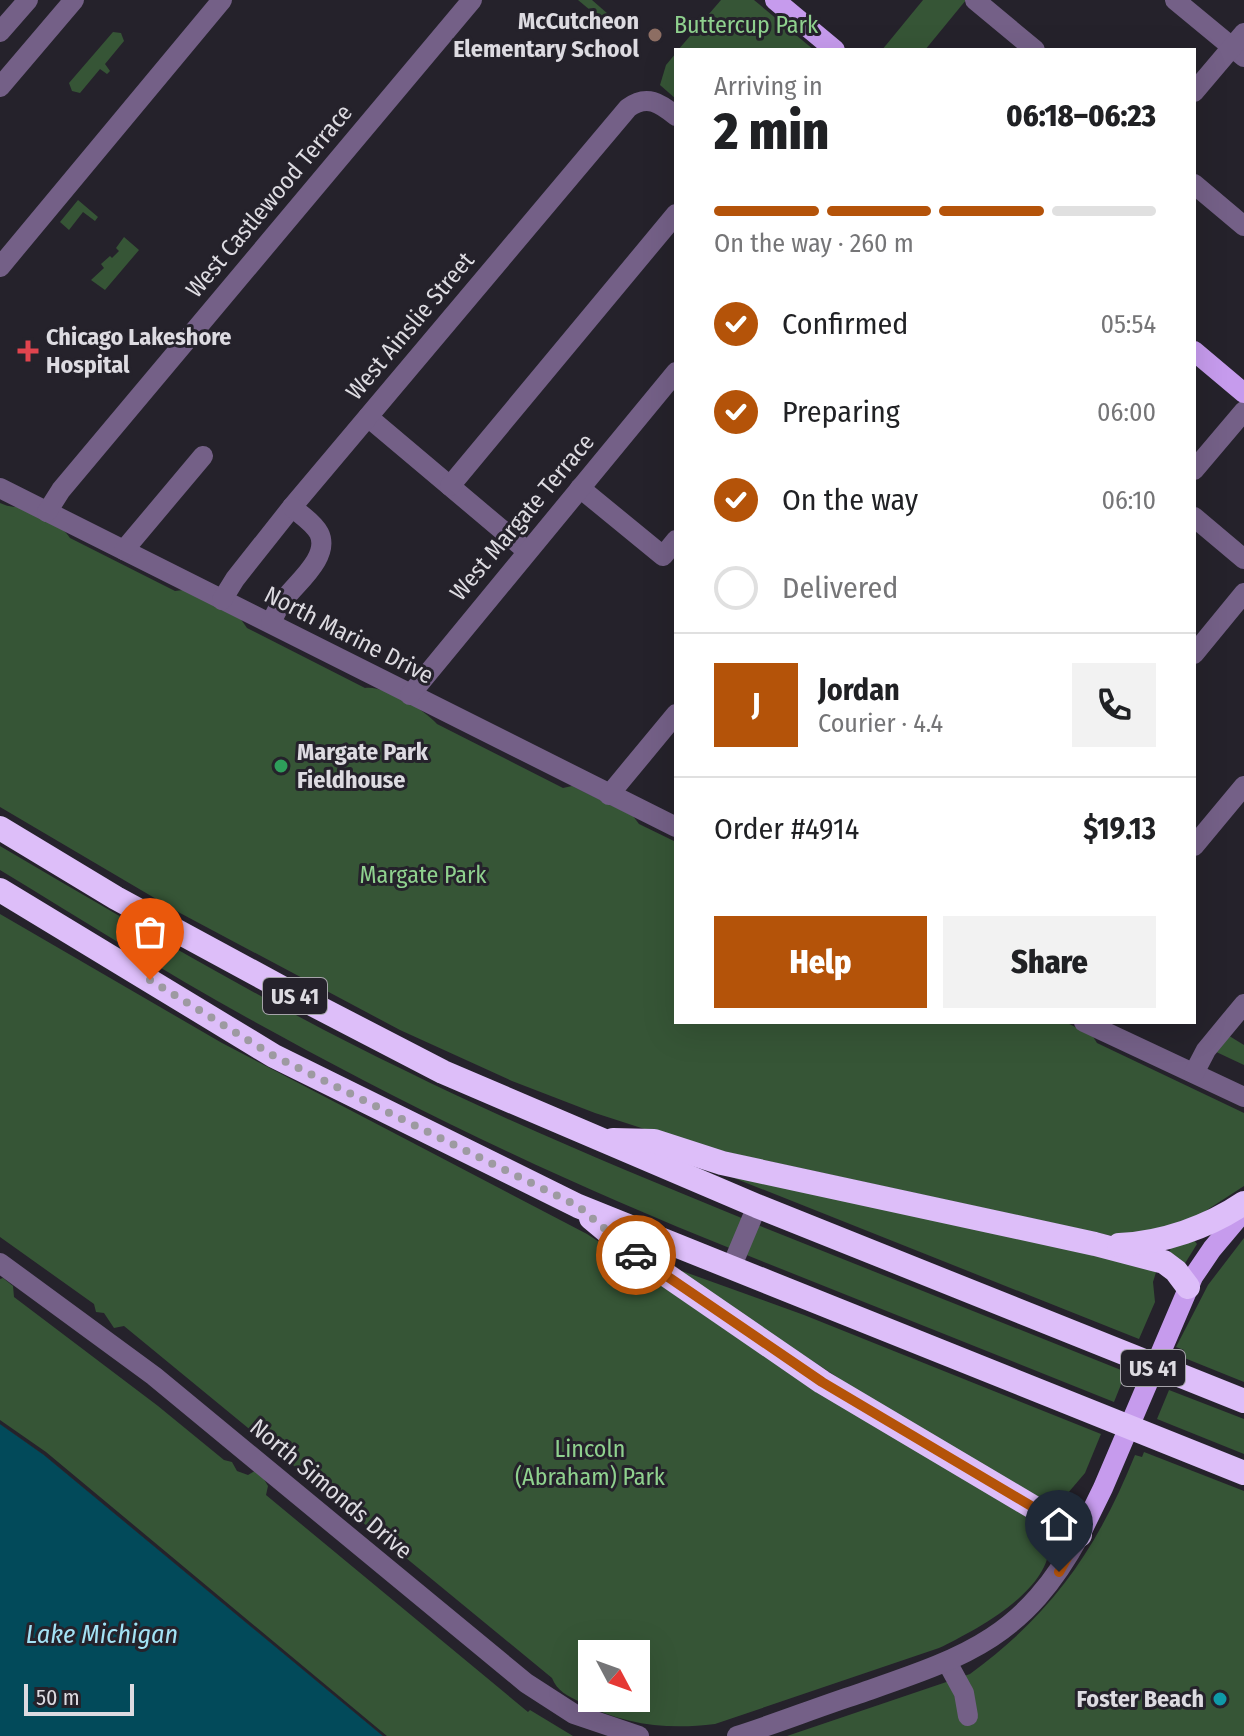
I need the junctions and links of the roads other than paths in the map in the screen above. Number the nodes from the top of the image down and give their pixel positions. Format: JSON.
{"nodes":[{"id":1,"x":28,"y":0,"type":"edge"},
{"id":2,"x":74,"y":0,"type":"edge"},
{"id":3,"x":222,"y":0,"type":"edge"},
{"id":4,"x":472,"y":0,"type":"edge"},
{"id":5,"x":775,"y":0,"type":"edge"},
{"id":6,"x":975,"y":0,"type":"edge"},
{"id":7,"x":1175,"y":0,"type":"edge"},
{"id":8,"x":0,"y":32,"type":"edge"},
{"id":9,"x":1240,"y":46,"type":"edge"},
{"id":10,"x":833,"y":48,"type":"edge"},
{"id":11,"x":1033,"y":48,"type":"edge"},
{"id":12,"x":0,"y":87,"type":"edge"},
{"id":13,"x":1196,"y":90,"type":"edge"},
{"id":14,"x":674,"y":115,"type":"edge"},
{"id":15,"x":1196,"y":186,"type":"edge"},
{"id":16,"x":674,"y":216,"type":"edge"},
{"id":17,"x":1244,"y":226,"type":"edge"},
{"id":18,"x":0,"y":267,"type":"edge"},
{"id":19,"x":1196,"y":353,"type":"edge"},
{"id":20,"x":674,"y":374,"type":"edge"},
{"id":21,"x":1244,"y":393,"type":"edge"},
{"id":22,"x":1244,"y":411,"type":"edge"},
{"id":23,"x":368,"y":417,"type":"junction"},
{"id":24,"x":203,"y":456,"type":"dead end"},
{"id":25,"x":1196,"y":468,"type":"edge"},
{"id":26,"x":450,"y":486,"type":"junction"},
{"id":27,"x":0,"y":488,"type":"edge"},
{"id":28,"x":580,"y":488,"type":"junction"},
{"id":29,"x":292,"y":507,"type":"junction"},
{"id":30,"x":47,"y":512,"type":"junction"},
{"id":31,"x":1196,"y":519,"type":"edge"},
{"id":32,"x":674,"y":542,"type":"edge"},
{"id":33,"x":124,"y":550,"type":"junction"},
{"id":34,"x":527,"y":551,"type":"junction"},
{"id":35,"x":1244,"y":559,"type":"edge"},
{"id":36,"x":1244,"y":593,"type":"edge"},
{"id":37,"x":222,"y":600,"type":"junction"},
{"id":38,"x":271,"y":623,"type":"junction"},
{"id":39,"x":1196,"y":652,"type":"edge"},
{"id":40,"x":410,"y":695,"type":"junction"},
{"id":41,"x":674,"y":716,"type":"edge"},
{"id":42,"x":1244,"y":786,"type":"edge"},
{"id":43,"x":609,"y":795,"type":"junction"},
{"id":44,"x":674,"y":826,"type":"edge"},
{"id":45,"x":0,"y":828,"type":"edge"},
{"id":46,"x":1196,"y":844,"type":"edge"},
{"id":47,"x":0,"y":890,"type":"edge"},
{"id":48,"x":1244,"y":1004,"type":"edge"},
{"id":49,"x":1088,"y":1024,"type":"edge"},
{"id":50,"x":1194,"y":1073,"type":"junction"},
{"id":51,"x":1244,"y":1097,"type":"edge"},
{"id":52,"x":603,"y":1140,"type":"junction"},
{"id":53,"x":1244,"y":1203,"type":"edge"},
{"id":54,"x":578,"y":1206,"type":"junction"},
{"id":55,"x":757,"y":1206,"type":"junction"},
{"id":56,"x":1244,"y":1211,"type":"edge"},
{"id":57,"x":1095,"y":1244,"type":"junction"},
{"id":58,"x":0,"y":1263,"type":"edge"},
{"id":59,"x":731,"y":1268,"type":"junction"},
{"id":60,"x":1188,"y":1287,"type":"junction"},
{"id":61,"x":1244,"y":1401,"type":"edge"},
{"id":62,"x":1244,"y":1473,"type":"edge"},
{"id":63,"x":1080,"y":1535,"type":"junction"},
{"id":64,"x":639,"y":1736,"type":"edge"},
{"id":65,"x":737,"y":1736,"type":"edge"}],
"edges":[{"from":1,"to":8,"type":"street"},
{"from":2,"to":12,"type":"street"},
{"from":3,"to":18,"type":"street"},
{"from":4,"to":30,"type":"street","name":"West Castlewood Terrace"},
{"from":5,"to":10,"type":"main road"},
{"from":6,"to":11,"type":"street"},
{"from":7,"to":9,"type":"street"},
{"from":9,"to":13,"type":"street"},
{"from":14,"to":23,"type":"street","name":"West Ainslie Street"},
{"from":15,"to":17,"type":"street"},
{"from":16,"to":26,"type":"street"},
{"from":19,"to":21,"type":"main road"},
{"from":20,"to":28,"type":"street","name":"West Margate Terrace"},
{"from":22,"to":25,"type":"street"},
{"from":23,"to":26,"type":"street"},
{"from":23,"to":29,"type":"street","name":"West Ainslie Street"},
{"from":24,"to":33,"type":"street"},
{"from":26,"to":34,"type":"street"},
{"from":27,"to":30,"type":"street","name":"North Marine Drive"},
{"from":28,"to":32,"type":"street"},
{"from":28,"to":34,"type":"street","name":"West Margate Terrace"},
{"from":29,"to":37,"type":"street","name":"West Ainslie Street"},
{"from":29,"to":38,"type":"street"},
{"from":30,"to":33,"type":"street","name":"North Marine Drive"},
{"from":31,"to":35,"type":"street"},
{"from":33,"to":37,"type":"street","name":"North Marine Drive"},
{"from":34,"to":40,"type":"street","name":"West Margate Terrace"},
{"from":36,"to":39,"type":"street"},
{"from":37,"to":38,"type":"street","name":"North Marine Drive"},
{"from":38,"to":40,"type":"street","name":"North Marine Drive"},
{"from":40,"to":43,"type":"street","name":"North Marine Drive"},
{"from":41,"to":43,"type":"street"},
{"from":42,"to":46,"type":"street"},
{"from":43,"to":44,"type":"street","name":"North Marine Drive"},
{"from":45,"to":52,"type":"highway","number":"US 41"},
{"from":47,"to":54,"type":"highway","number":"US 41"},
{"from":48,"to":50,"type":"street"},
{"from":49,"to":50,"type":"street"},
{"from":50,"to":51,"type":"street"},
{"from":52,"to":55,"type":"highway"},
{"from":52,"to":57,"type":"highway","number":"US 41"},
{"from":53,"to":57,"type":"highway","number":"US 41"},
{"from":54,"to":59,"type":"highway"},
{"from":54,"to":63,"type":"highway","number":"US 41"},
{"from":55,"to":59,"type":"street"},
{"from":55,"to":61,"type":"highway"},
{"from":56,"to":60,"type":"main road","number":"US 41"},
{"from":57,"to":60,"type":"highway"},
{"from":58,"to":64,"type":"street","name":"North Simonds Drive"},
{"from":59,"to":62,"type":"highway"},
{"from":60,"to":63,"type":"main road","number":"US 41"},
{"from":63,"to":65,"type":"street"}]}
